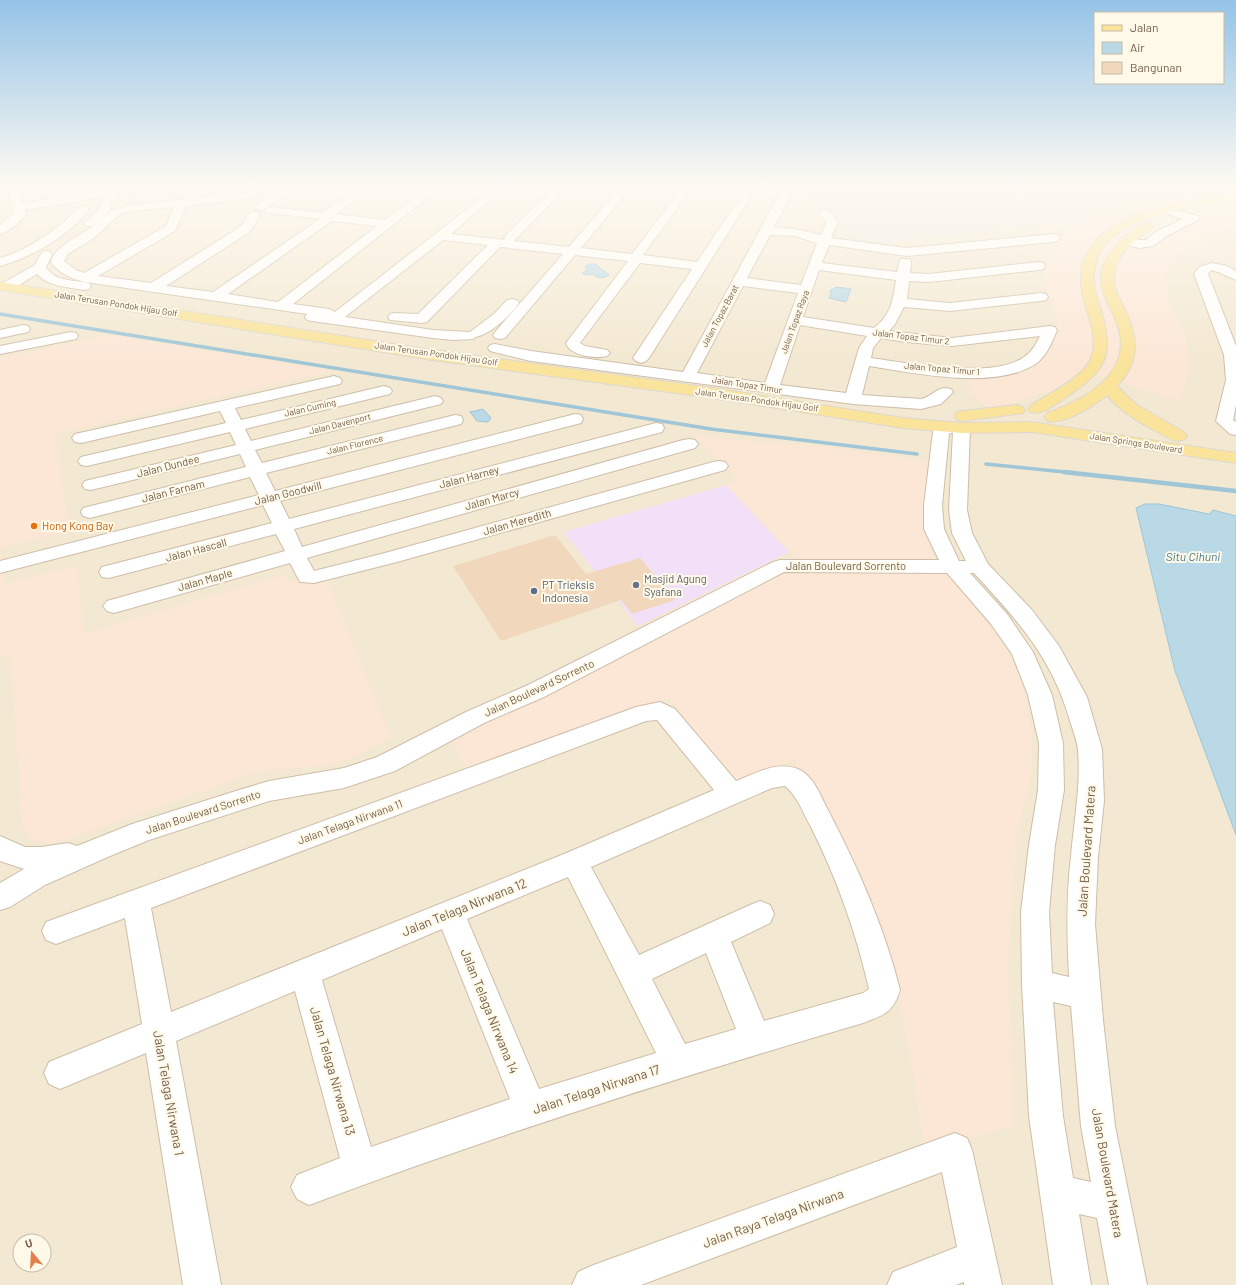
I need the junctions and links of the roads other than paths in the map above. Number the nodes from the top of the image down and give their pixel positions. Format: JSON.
{"nodes":[{"id":1,"x":35,"y":244,"type":"edge"},
{"id":2,"x":60,"y":244,"type":"edge"},
{"id":3,"x":75,"y":244,"type":"edge"},
{"id":4,"x":144,"y":244,"type":"edge"},
{"id":5,"x":222,"y":244,"type":"edge"},
{"id":6,"x":290,"y":244,"type":"edge"},
{"id":7,"x":361,"y":244,"type":"edge"},
{"id":8,"x":429,"y":244,"type":"edge"},
{"id":9,"x":500,"y":244,"type":"edge"},
{"id":10,"x":535,"y":244,"type":"edge"},
{"id":11,"x":571,"y":244,"type":"edge"},
{"id":12,"x":646,"y":244,"type":"edge"},
{"id":13,"x":716,"y":244,"type":"edge"},
{"id":14,"x":758,"y":244,"type":"edge"},
{"id":15,"x":823,"y":244,"type":"edge"},
{"id":16,"x":846,"y":244,"type":"edge"},
{"id":17,"x":977,"y":244,"type":"edge"},
{"id":18,"x":1052,"y":244,"type":"edge"},
{"id":19,"x":1099,"y":244,"type":"edge"},
{"id":20,"x":1124,"y":244,"type":"edge"},
{"id":21,"x":567,"y":248,"type":"junction"},
{"id":22,"x":907,"y":252,"type":"junction"},
{"id":23,"x":637,"y":256,"type":"junction"},
{"id":24,"x":6,"y":260,"type":"edge"},
{"id":25,"x":703,"y":264,"type":"junction"},
{"id":26,"x":814,"y":266,"type":"junction"},
{"id":27,"x":41,"y":269,"type":"junction"},
{"id":28,"x":1040,"y":272,"type":"junction"},
{"id":29,"x":903,"y":276,"type":"junction"},
{"id":30,"x":1236,"y":276,"type":"edge"},
{"id":31,"x":86,"y":278,"type":"junction"},
{"id":32,"x":739,"y":281,"type":"junction"},
{"id":33,"x":6,"y":287,"type":"edge"},
{"id":34,"x":154,"y":287,"type":"junction"},
{"id":35,"x":806,"y":290,"type":"junction"},
{"id":36,"x":217,"y":296,"type":"junction"},
{"id":37,"x":900,"y":302,"type":"junction"},
{"id":38,"x":282,"y":305,"type":"junction"},
{"id":39,"x":335,"y":315,"type":"junction"},
{"id":40,"x":1047,"y":319,"type":"junction"},
{"id":41,"x":796,"y":320,"type":"junction"},
{"id":42,"x":23,"y":329,"type":"dead end"},
{"id":43,"x":877,"y":333,"type":"junction"},
{"id":44,"x":0,"y":334,"type":"edge"},
{"id":45,"x":71,"y":336,"type":"dead end"},
{"id":46,"x":465,"y":336,"type":"junction"},
{"id":47,"x":500,"y":341,"type":"junction"},
{"id":48,"x":0,"y":350,"type":"edge"},
{"id":49,"x":1234,"y":357,"type":"edge"},
{"id":50,"x":641,"y":358,"type":"junction"},
{"id":51,"x":863,"y":361,"type":"junction"},
{"id":52,"x":678,"y":362,"type":"dead end"},
{"id":53,"x":688,"y":376,"type":"junction"},
{"id":54,"x":334,"y":381,"type":"dead end"},
{"id":55,"x":1108,"y":386,"type":"junction"},
{"id":56,"x":771,"y":388,"type":"junction"},
{"id":57,"x":384,"y":391,"type":"dead end"},
{"id":58,"x":1234,"y":391,"type":"edge"},
{"id":59,"x":945,"y":392,"type":"dead end"},
{"id":60,"x":853,"y":399,"type":"junction"},
{"id":61,"x":435,"y":401,"type":"dead end"},
{"id":62,"x":226,"y":406,"type":"junction"},
{"id":63,"x":1017,"y":410,"type":"junction"},
{"id":64,"x":1050,"y":413,"type":"junction"},
{"id":65,"x":874,"y":417,"type":"junction"},
{"id":66,"x":575,"y":419,"type":"dead end"},
{"id":67,"x":455,"y":420,"type":"dead end"},
{"id":68,"x":961,"y":424,"type":"junction"},
{"id":69,"x":236,"y":426,"type":"junction"},
{"id":70,"x":656,"y":428,"type":"dead end"},
{"id":71,"x":1034,"y":428,"type":"junction"},
{"id":72,"x":1082,"y":429,"type":"junction"},
{"id":73,"x":1236,"y":430,"type":"edge"},
{"id":74,"x":1178,"y":436,"type":"junction"},
{"id":75,"x":81,"y":438,"type":"dead end"},
{"id":76,"x":1236,"y":443,"type":"edge"},
{"id":77,"x":689,"y":444,"type":"dead end"},
{"id":78,"x":246,"y":447,"type":"junction"},
{"id":79,"x":1236,"y":458,"type":"edge"},
{"id":80,"x":87,"y":461,"type":"dead end"},
{"id":81,"x":719,"y":466,"type":"dead end"},
{"id":82,"x":256,"y":470,"type":"junction"},
{"id":83,"x":91,"y":485,"type":"dead end"},
{"id":84,"x":269,"y":498,"type":"junction"},
{"id":85,"x":90,"y":512,"type":"dead end"},
{"id":86,"x":283,"y":527,"type":"junction"},
{"id":87,"x":296,"y":555,"type":"junction"},
{"id":88,"x":0,"y":567,"type":"edge"},
{"id":89,"x":965,"y":567,"type":"junction"},
{"id":90,"x":109,"y":572,"type":"dead end"},
{"id":91,"x":114,"y":606,"type":"dead end"},
{"id":92,"x":1047,"y":727,"type":"junction"},
{"id":93,"x":1085,"y":733,"type":"junction"},
{"id":94,"x":732,"y":794,"type":"junction"},
{"id":95,"x":0,"y":847,"type":"edge"},
{"id":96,"x":100,"y":848,"type":"junction"},
{"id":97,"x":574,"y":862,"type":"junction"},
{"id":98,"x":0,"y":898,"type":"edge"},
{"id":99,"x":136,"y":901,"type":"junction"},
{"id":100,"x":450,"y":913,"type":"junction"},
{"id":101,"x":760,"y":914,"type":"dead end"},
{"id":102,"x":56,"y":931,"type":"dead end"},
{"id":103,"x":714,"y":936,"type":"junction"},
{"id":104,"x":305,"y":973,"type":"junction"},
{"id":105,"x":633,"y":973,"type":"junction"},
{"id":106,"x":1037,"y":984,"type":"junction"},
{"id":107,"x":1085,"y":995,"type":"junction"},
{"id":108,"x":883,"y":997,"type":"joint"},
{"id":109,"x":159,"y":1032,"type":"junction"},
{"id":110,"x":756,"y":1039,"type":"junction"},
{"id":111,"x":678,"y":1063,"type":"junction"},
{"id":112,"x":60,"y":1073,"type":"dead end"},
{"id":113,"x":531,"y":1110,"type":"junction"},
{"id":114,"x":360,"y":1168,"type":"junction"},
{"id":115,"x":310,"y":1188,"type":"dead end"},
{"id":116,"x":1057,"y":1192,"type":"junction"},
{"id":117,"x":1113,"y":1204,"type":"junction"},
{"id":118,"x":980,"y":1272,"type":"edge"},
{"id":119,"x":202,"y":1285,"type":"edge"},
{"id":120,"x":591,"y":1285,"type":"edge"},
{"id":121,"x":906,"y":1285,"type":"edge"},
{"id":122,"x":1072,"y":1285,"type":"edge"},
{"id":123,"x":1128,"y":1285,"type":"edge"}],
"edges":[{"from":1,"to":24,"type":"street"},
{"from":2,"to":27,"type":"street"},
{"from":3,"to":31,"type":"street"},
{"from":4,"to":31,"type":"street"},
{"from":5,"to":34,"type":"street"},
{"from":6,"to":36,"type":"street"},
{"from":7,"to":38,"type":"street"},
{"from":8,"to":39,"type":"street"},
{"from":9,"to":39,"type":"street"},
{"from":10,"to":21,"type":"street"},
{"from":11,"to":21,"type":"street"},
{"from":12,"to":23,"type":"street"},
{"from":13,"to":25,"type":"street"},
{"from":14,"to":32,"type":"street","name":"Jalan Topaz Barat"},
{"from":15,"to":26,"type":"street","name":"Jalan Topaz Raya"},
{"from":16,"to":22,"type":"street"},
{"from":17,"to":22,"type":"street"},
{"from":18,"to":28,"type":"street"},
{"from":19,"to":64,"type":"main road"},
{"from":20,"to":55,"type":"main road"},
{"from":21,"to":23,"type":"street"},
{"from":21,"to":46,"type":"street"},
{"from":21,"to":47,"type":"street"},
{"from":22,"to":29,"type":"street"},
{"from":23,"to":25,"type":"street"},
{"from":23,"to":50,"type":"street"},
{"from":25,"to":50,"type":"street"},
{"from":26,"to":29,"type":"street"},
{"from":26,"to":35,"type":"street","name":"Jalan Topaz Raya"},
{"from":27,"to":33,"type":"street"},
{"from":27,"to":39,"type":"street"},
{"from":28,"to":29,"type":"street"},
{"from":28,"to":37,"type":"street"},
{"from":28,"to":40,"type":"street"},
{"from":29,"to":37,"type":"street"},
{"from":30,"to":49,"type":"street"},
{"from":31,"to":34,"type":"street"},
{"from":32,"to":35,"type":"street"},
{"from":32,"to":53,"type":"street","name":"Jalan Topaz Barat"},
{"from":33,"to":65,"type":"main road","name":"Jalan Terusan Pondok Hijau Golf"},
{"from":34,"to":36,"type":"street"},
{"from":35,"to":41,"type":"street","name":"Jalan Topaz Raya"},
{"from":36,"to":38,"type":"street"},
{"from":37,"to":43,"type":"street"},
{"from":38,"to":39,"type":"street"},
{"from":39,"to":46,"type":"street"},
{"from":40,"to":43,"type":"street","name":"Jalan Topaz Timur 2"},
{"from":40,"to":51,"type":"street","name":"Jalan Topaz Timur 1"},
{"from":41,"to":43,"type":"street","name":"Jalan Topaz Timur 2"},
{"from":41,"to":56,"type":"street","name":"Jalan Topaz Raya"},
{"from":42,"to":44,"type":"street"},
{"from":43,"to":51,"type":"street"},
{"from":45,"to":48,"type":"street"},
{"from":46,"to":47,"type":"street","name":"Jalan Topaz Timur"},
{"from":47,"to":53,"type":"street","name":"Jalan Topaz Timur"},
{"from":49,"to":58,"type":"street"},
{"from":50,"to":52,"type":"street"},
{"from":51,"to":60,"type":"street"},
{"from":53,"to":56,"type":"street","name":"Jalan Topaz Timur"},
{"from":54,"to":62,"type":"street"},
{"from":55,"to":64,"type":"main road"},
{"from":55,"to":74,"type":"main road"},
{"from":56,"to":60,"type":"street","name":"Jalan Topaz Timur"},
{"from":57,"to":69,"type":"street","name":"Jalan Cuming"},
{"from":58,"to":73,"type":"street"},
{"from":59,"to":60,"type":"street","name":"Jalan Topaz Timur"},
{"from":61,"to":78,"type":"street","name":"Jalan Davenport"},
{"from":62,"to":69,"type":"street"},
{"from":62,"to":75,"type":"street"},
{"from":63,"to":64,"type":"main road","name":"Jalan Terusan Pondok Hijau Golf"},
{"from":63,"to":68,"type":"main road","name":"Jalan Terusan Pondok Hijau Golf"},
{"from":63,"to":71,"type":"main road"},
{"from":64,"to":71,"type":"main road"},
{"from":64,"to":72,"type":"main road","name":"Jalan Springs Boulevard"},
{"from":65,"to":68,"type":"main road","name":"Jalan Terusan Pondok Hijau Golf"},
{"from":65,"to":68,"type":"main road","name":"Jalan Terusan Pondok Hijau Golf"},
{"from":66,"to":84,"type":"street","name":"Jalan Goodwill"},
{"from":67,"to":82,"type":"street","name":"Jalan Florence"},
{"from":68,"to":71,"type":"main road","name":"Jalan Terusan Pondok Hijau Golf"},
{"from":68,"to":89,"type":"street","name":"Jalan Boulevard Matera"},
{"from":68,"to":89,"type":"street","name":"Jalan Boulevard Matera"},
{"from":69,"to":78,"type":"street"},
{"from":69,"to":80,"type":"street","name":"Jalan Cuming"},
{"from":70,"to":86,"type":"street","name":"Jalan Harney"},
{"from":71,"to":72,"type":"main road","name":"Jalan Springs Boulevard"},
{"from":72,"to":74,"type":"main road","name":"Jalan Springs Boulevard"},
{"from":72,"to":79,"type":"main road","name":"Jalan Springs Boulevard"},
{"from":74,"to":76,"type":"main road","name":"Jalan Springs Boulevard"},
{"from":77,"to":87,"type":"street","name":"Jalan Marcy"},
{"from":78,"to":82,"type":"street"},
{"from":78,"to":83,"type":"street","name":"Jalan Dundee"},
{"from":81,"to":87,"type":"street","name":"Jalan Meredith"},
{"from":82,"to":84,"type":"street"},
{"from":82,"to":85,"type":"street","name":"Jalan Farnam"},
{"from":84,"to":86,"type":"street"},
{"from":84,"to":88,"type":"street","name":"Jalan Goodwill"},
{"from":86,"to":87,"type":"street"},
{"from":86,"to":90,"type":"street","name":"Jalan Hascall"},
{"from":87,"to":91,"type":"street","name":"Jalan Maple"},
{"from":89,"to":92,"type":"street","name":"Jalan Boulevard Matera"},
{"from":89,"to":93,"type":"street","name":"Jalan Boulevard Matera"},
{"from":89,"to":96,"type":"street","name":"Jalan Boulevard Sorrento"},
{"from":92,"to":93,"type":"street"},
{"from":92,"to":106,"type":"street","name":"Jalan Boulevard Matera"},
{"from":93,"to":107,"type":"street","name":"Jalan Boulevard Matera"},
{"from":94,"to":97,"type":"street","name":"Jalan Telaga Nirwana 12"},
{"from":94,"to":99,"type":"street","name":"Jalan Telaga Nirwana 11"},
{"from":94,"to":108,"type":"street","name":"Jalan Telaga Nirwana 12"},
{"from":95,"to":96,"type":"street","name":"Jalan Boulevard Sorrento"},
{"from":96,"to":98,"type":"street","name":"Jalan Boulevard Sorrento"},
{"from":97,"to":100,"type":"street","name":"Jalan Telaga Nirwana 12"},
{"from":97,"to":105,"type":"street"},
{"from":99,"to":102,"type":"street","name":"Jalan Telaga Nirwana 11"},
{"from":99,"to":109,"type":"street","name":"Jalan Telaga Nirwana 1"},
{"from":100,"to":104,"type":"street","name":"Jalan Telaga Nirwana 12"},
{"from":100,"to":113,"type":"street","name":"Jalan Telaga Nirwana 14"},
{"from":101,"to":103,"type":"street"},
{"from":103,"to":105,"type":"street"},
{"from":103,"to":110,"type":"street"},
{"from":104,"to":109,"type":"street","name":"Jalan Telaga Nirwana 12"},
{"from":104,"to":114,"type":"street","name":"Jalan Telaga Nirwana 13"},
{"from":105,"to":111,"type":"street"},
{"from":106,"to":107,"type":"street"},
{"from":106,"to":116,"type":"street","name":"Jalan Boulevard Matera"},
{"from":107,"to":117,"type":"street","name":"Jalan Boulevard Matera"},
{"from":108,"to":110,"type":"street","name":"Jalan Telaga Nirwana 17"},
{"from":109,"to":112,"type":"street","name":"Jalan Telaga Nirwana 12"},
{"from":109,"to":119,"type":"street","name":"Jalan Telaga Nirwana 1"},
{"from":110,"to":111,"type":"street","name":"Jalan Telaga Nirwana 17"},
{"from":111,"to":113,"type":"street","name":"Jalan Telaga Nirwana 17"},
{"from":113,"to":114,"type":"street","name":"Jalan Telaga Nirwana 17"},
{"from":114,"to":115,"type":"street","name":"Jalan Telaga Nirwana 17"},
{"from":116,"to":117,"type":"street"},
{"from":116,"to":122,"type":"street","name":"Jalan Boulevard Matera"},
{"from":117,"to":123,"type":"street","name":"Jalan Boulevard Matera"},
{"from":118,"to":120,"type":"street","name":"Jalan Raya Telaga Nirwana"},
{"from":118,"to":121,"type":"street"}]}
